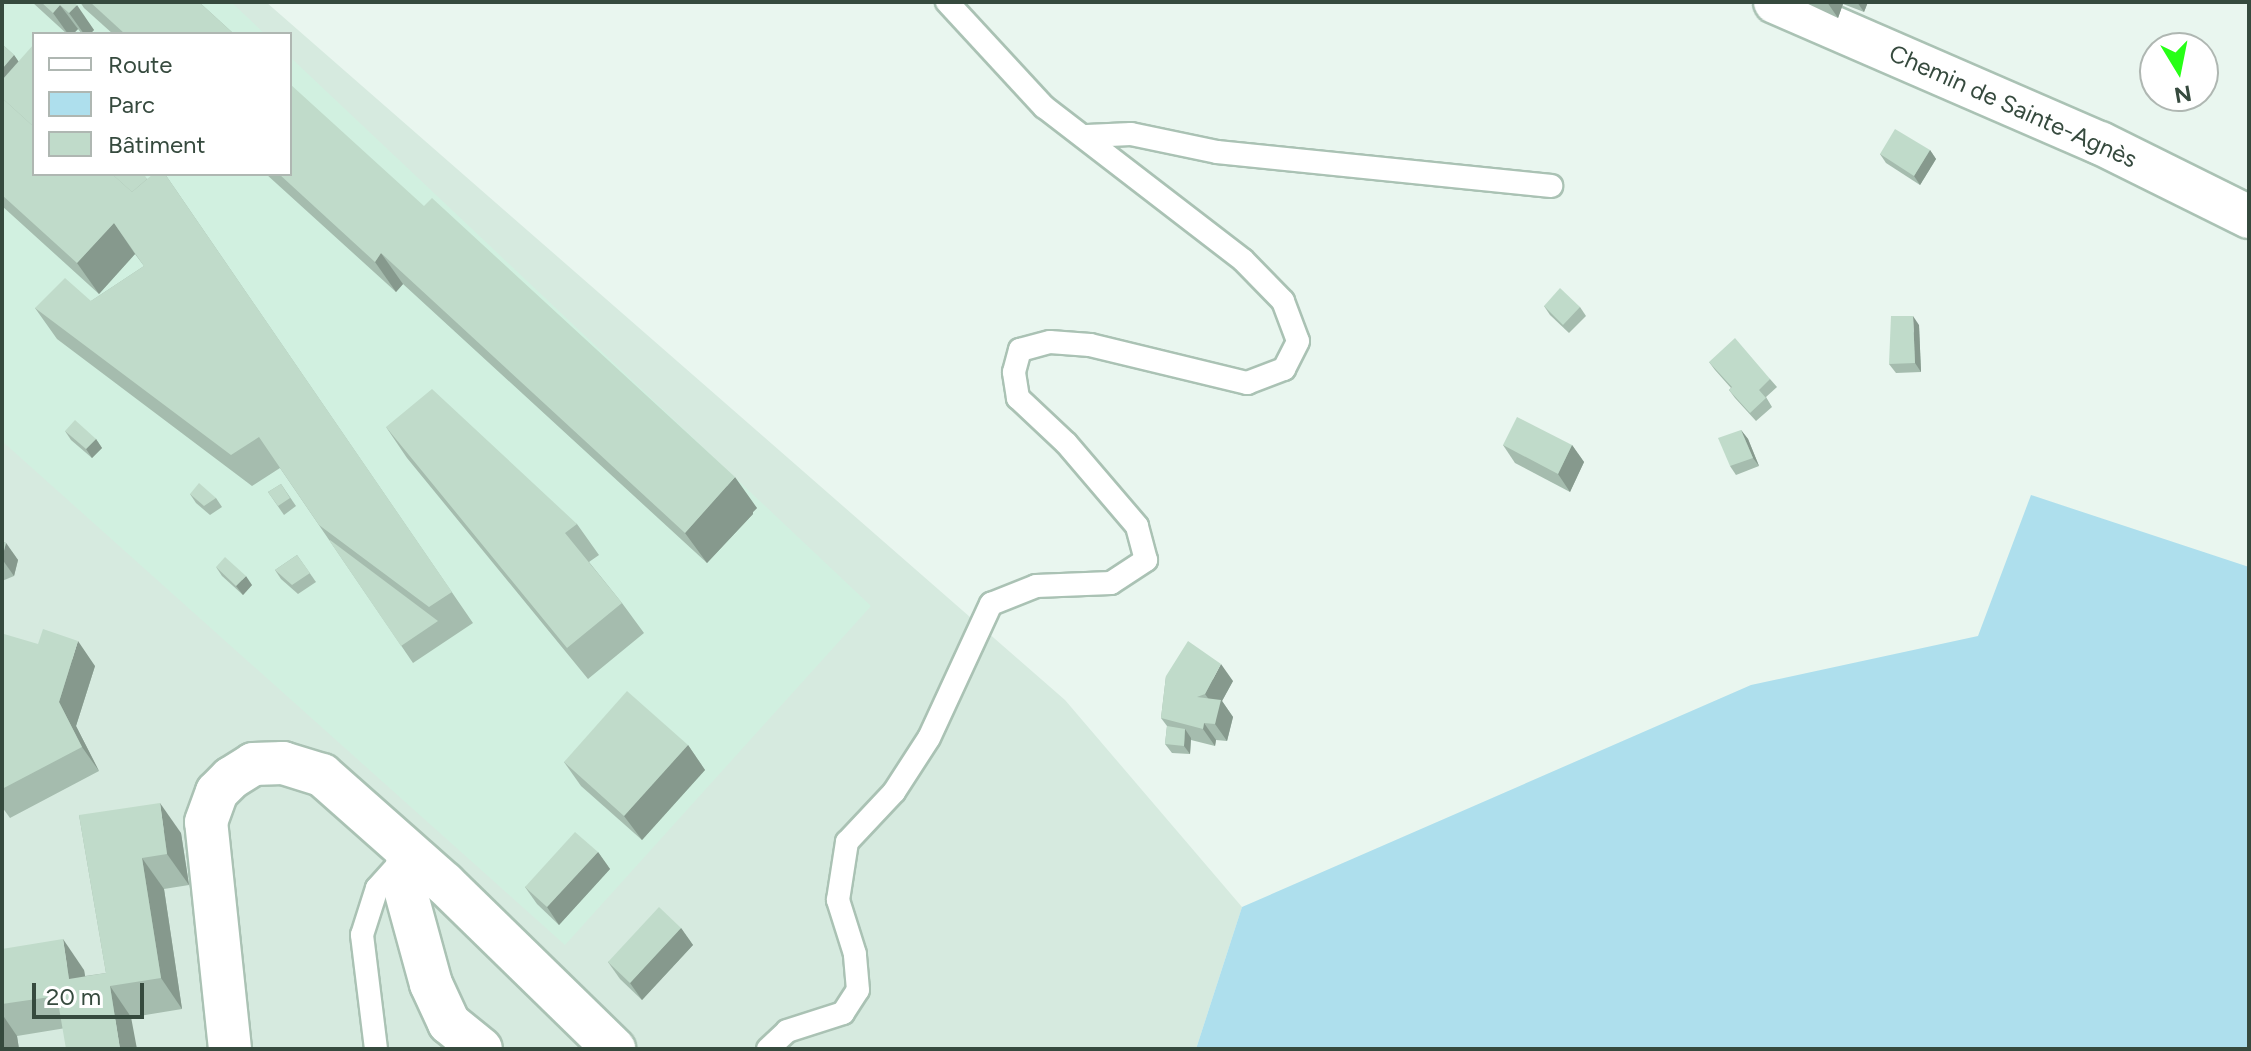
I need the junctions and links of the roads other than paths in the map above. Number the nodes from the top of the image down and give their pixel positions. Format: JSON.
{"nodes":[{"id":1,"x":947,"y":2,"type":"edge"},
{"id":2,"x":1775,"y":2,"type":"edge"},
{"id":3,"x":1087,"y":136,"type":"junction"},
{"id":4,"x":1551,"y":186,"type":"dead end"},
{"id":5,"x":2249,"y":217,"type":"edge"},
{"id":6,"x":408,"y":854,"type":"junction"},
{"id":7,"x":230,"y":1049,"type":"edge"},
{"id":8,"x":376,"y":1049,"type":"edge"},
{"id":9,"x":481,"y":1049,"type":"edge"},
{"id":10,"x":614,"y":1049,"type":"edge"},
{"id":11,"x":768,"y":1049,"type":"edge"}],
"edges":[{"from":1,"to":3,"type":"lane"},
{"from":2,"to":5,"type":"street","name":"Chemin de Sainte-Agnès"},
{"from":3,"to":4,"type":"lane"},
{"from":3,"to":11,"type":"lane"},
{"from":6,"to":7,"type":"street"},
{"from":6,"to":8,"type":"lane"},
{"from":6,"to":9,"type":"street"},
{"from":6,"to":10,"type":"street"}]}
